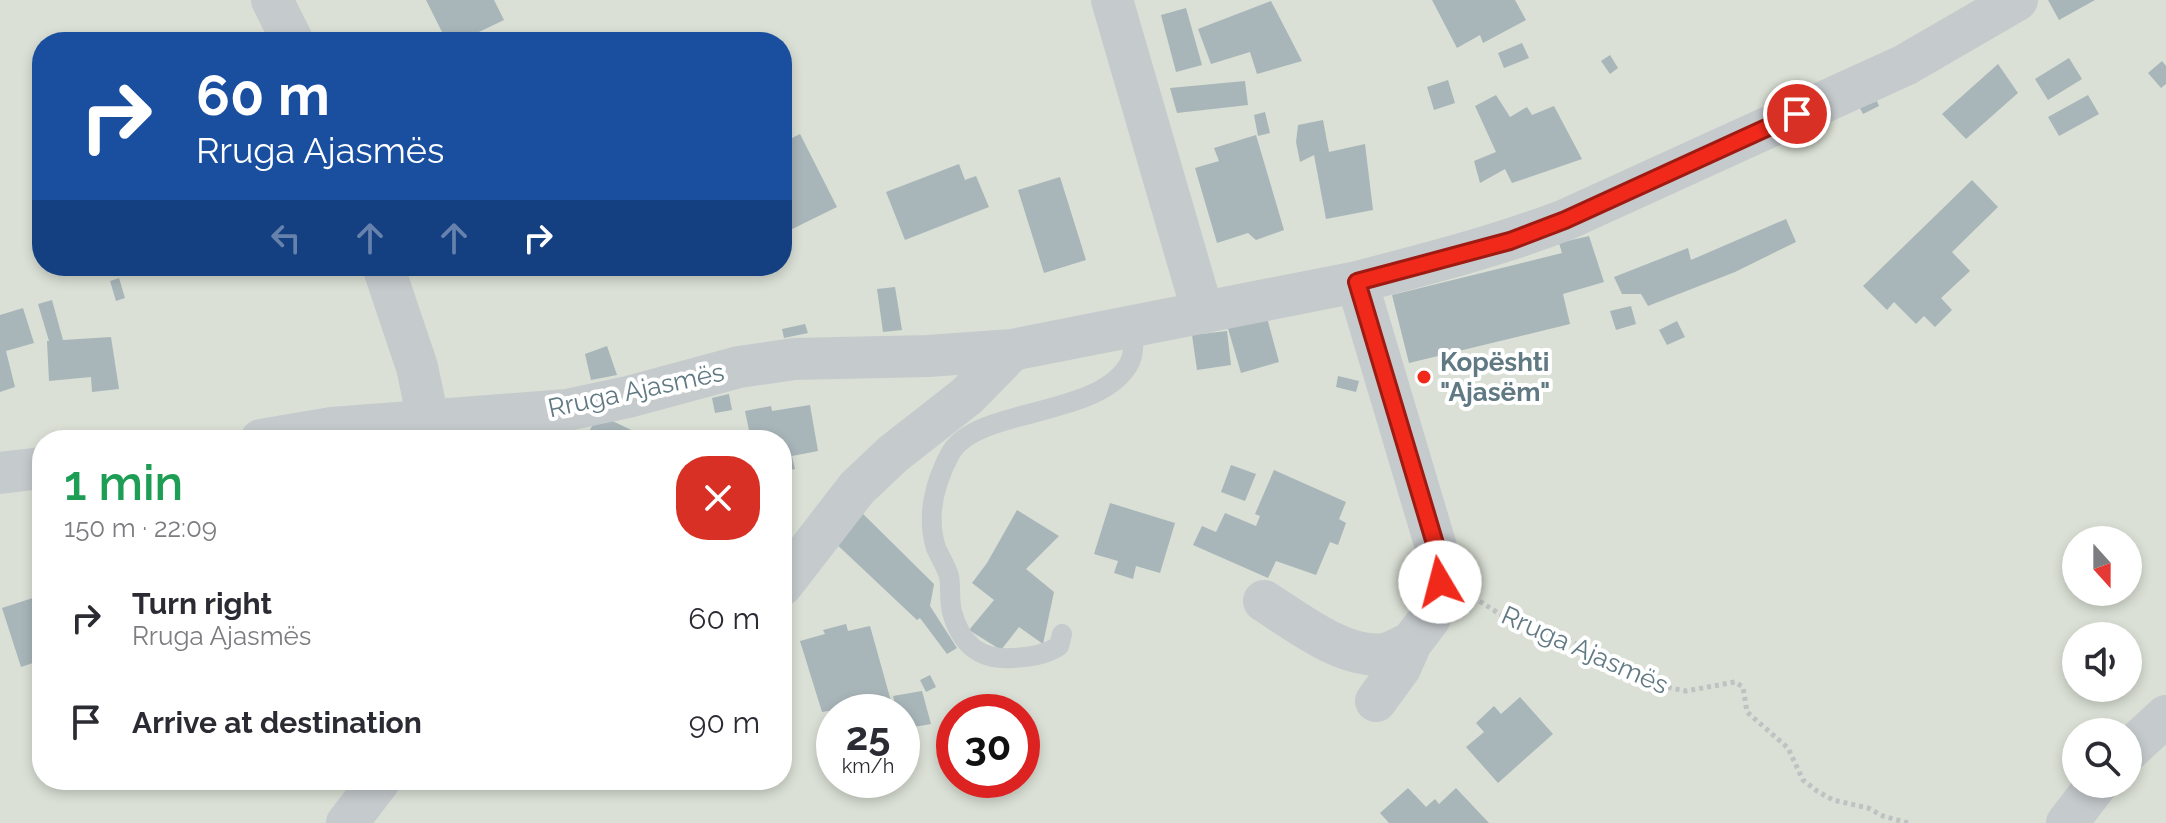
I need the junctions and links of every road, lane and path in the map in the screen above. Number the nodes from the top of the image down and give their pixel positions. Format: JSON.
{"nodes":[{"id":1,"x":272,"y":0,"type":"edge"},
{"id":2,"x":1112,"y":0,"type":"edge"},
{"id":3,"x":2017,"y":0,"type":"edge"},
{"id":4,"x":288,"y":32,"type":"edge"},
{"id":5,"x":386,"y":276,"type":"edge"},
{"id":6,"x":1357,"y":282,"type":"junction"},
{"id":7,"x":1203,"y":313,"type":"junction"},
{"id":8,"x":1132,"y":326,"type":"junction"},
{"id":9,"x":1012,"y":350,"type":"junction"},
{"id":10,"x":428,"y":419,"type":"junction"},
{"id":11,"x":320,"y":430,"type":"edge"},
{"id":12,"x":32,"y":469,"type":"edge"},
{"id":13,"x":0,"y":473,"type":"edge"},
{"id":14,"x":792,"y":572,"type":"edge"},
{"id":15,"x":1440,"y":582,"type":"junction"},
{"id":16,"x":1264,"y":601,"type":"dead end"},
{"id":17,"x":1062,"y":634,"type":"dead end"},
{"id":18,"x":1411,"y":643,"type":"junction"},
{"id":19,"x":1376,"y":701,"type":"dead end"},
{"id":20,"x":2166,"y":716,"type":"edge"},
{"id":21,"x":2142,"y":738,"type":"edge"},
{"id":22,"x":372,"y":790,"type":"edge"},
{"id":23,"x":2086,"y":798,"type":"edge"},
{"id":24,"x":347,"y":823,"type":"edge"},
{"id":25,"x":1908,"y":823,"type":"edge"},
{"id":26,"x":2067,"y":823,"type":"edge"}],
"edges":[{"from":1,"to":4,"type":"street"},
{"from":2,"to":7,"type":"street"},
{"from":3,"to":6,"type":"street","name":"Rruga Ajasmës"},
{"from":5,"to":10,"type":"street"},
{"from":6,"to":7,"type":"street","name":"Rruga Ajasmës"},
{"from":6,"to":15,"type":"street"},
{"from":7,"to":8,"type":"street","name":"Rruga Ajasmës"},
{"from":8,"to":9,"type":"street","name":"Rruga Ajasmës"},
{"from":8,"to":17,"type":"lane"},
{"from":9,"to":10,"type":"street","name":"Rruga Ajasmës"},
{"from":9,"to":14,"type":"street"},
{"from":10,"to":11,"type":"street","name":"Rruga Ajasmës"},
{"from":12,"to":13,"type":"street"},
{"from":15,"to":18,"type":"street"},
{"from":15,"to":25,"type":"path","name":"Rruga Ajasmës"},
{"from":16,"to":18,"type":"street"},
{"from":18,"to":19,"type":"street"},
{"from":20,"to":21,"type":"street"},
{"from":22,"to":24,"type":"street"},
{"from":23,"to":26,"type":"street"}]}
